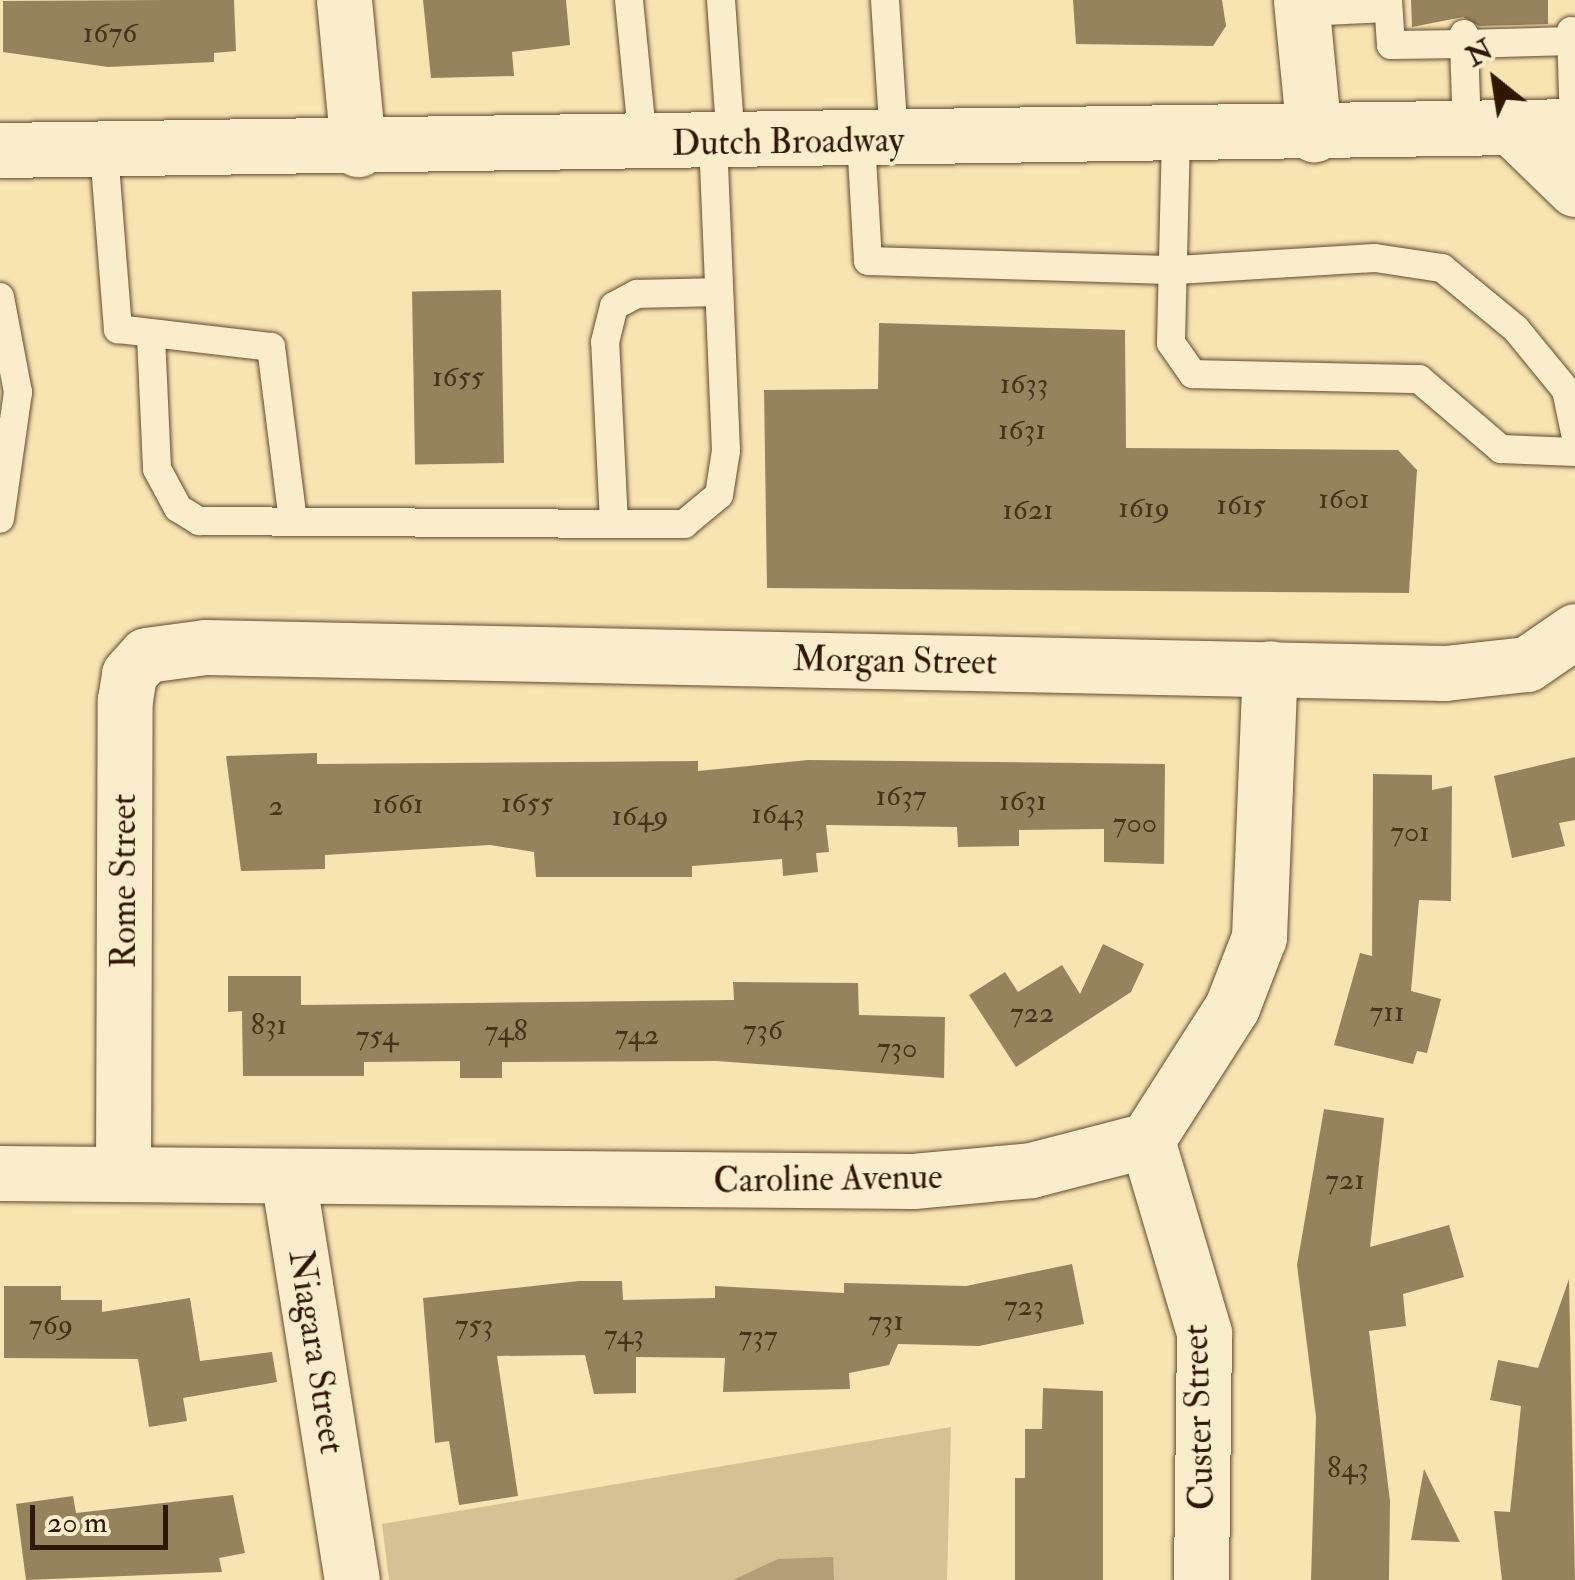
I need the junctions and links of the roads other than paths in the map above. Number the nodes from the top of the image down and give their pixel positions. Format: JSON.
{"nodes":[{"id":1,"x":344,"y":0,"type":"edge"},
{"id":2,"x":629,"y":0,"type":"edge"},
{"id":3,"x":720,"y":0,"type":"edge"},
{"id":4,"x":885,"y":0,"type":"edge"},
{"id":5,"x":1388,"y":4,"type":"edge"},
{"id":6,"x":1302,"y":6,"type":"edge"},
{"id":7,"x":1464,"y":39,"type":"junction"},
{"id":8,"x":1574,"y":126,"type":"edge"},
{"id":9,"x":1489,"y":128,"type":"junction"},
{"id":10,"x":1314,"y":134,"type":"junction"},
{"id":11,"x":1176,"y":136,"type":"junction"},
{"id":12,"x":877,"y":140,"type":"junction"},
{"id":13,"x":722,"y":143,"type":"junction"},
{"id":14,"x":643,"y":144,"type":"junction"},
{"id":15,"x":358,"y":149,"type":"junction"},
{"id":16,"x":0,"y":150,"type":"edge"},
{"id":17,"x":104,"y":152,"type":"junction"},
{"id":18,"x":1575,"y":189,"type":"edge"},
{"id":19,"x":1177,"y":270,"type":"junction"},
{"id":20,"x":719,"y":292,"type":"junction"},
{"id":21,"x":0,"y":297,"type":"edge"},
{"id":22,"x":151,"y":336,"type":"junction"},
{"id":23,"x":1575,"y":433,"type":"edge"},
{"id":24,"x":1575,"y":452,"type":"edge"},
{"id":25,"x":0,"y":519,"type":"edge"},
{"id":26,"x":293,"y":522,"type":"junction"},
{"id":27,"x":614,"y":523,"type":"junction"},
{"id":28,"x":1575,"y":631,"type":"edge"},
{"id":29,"x":205,"y":647,"type":"joint"},
{"id":30,"x":1270,"y":668,"type":"junction"},
{"id":31,"x":1147,"y":1140,"type":"junction"},
{"id":32,"x":123,"y":1172,"type":"junction"},
{"id":33,"x":0,"y":1174,"type":"edge"},
{"id":34,"x":289,"y":1183,"type":"junction"},
{"id":35,"x":352,"y":1580,"type":"edge"},
{"id":36,"x":1201,"y":1580,"type":"edge"}],
"edges":[{"from":1,"to":15,"type":"street"},
{"from":2,"to":14,"type":"lane"},
{"from":3,"to":13,"type":"lane"},
{"from":4,"to":12,"type":"lane"},
{"from":5,"to":6,"type":"lane"},
{"from":5,"to":7,"type":"lane"},
{"from":6,"to":10,"type":"street"},
{"from":7,"to":8,"type":"lane"},
{"from":7,"to":9,"type":"lane"},
{"from":8,"to":9,"type":"street","name":"Dutch Broadway"},
{"from":9,"to":10,"type":"street","name":"Dutch Broadway"},
{"from":9,"to":18,"type":"street"},
{"from":10,"to":11,"type":"street","name":"Dutch Broadway"},
{"from":11,"to":12,"type":"street","name":"Dutch Broadway"},
{"from":11,"to":19,"type":"lane"},
{"from":12,"to":13,"type":"street","name":"Dutch Broadway"},
{"from":12,"to":19,"type":"lane"},
{"from":13,"to":14,"type":"street","name":"Dutch Broadway"},
{"from":13,"to":20,"type":"lane"},
{"from":14,"to":15,"type":"street","name":"Dutch Broadway"},
{"from":15,"to":17,"type":"street","name":"Dutch Broadway"},
{"from":16,"to":17,"type":"street","name":"Dutch Broadway"},
{"from":17,"to":22,"type":"lane"},
{"from":19,"to":23,"type":"lane"},
{"from":19,"to":24,"type":"lane"},
{"from":20,"to":27,"type":"lane"},
{"from":20,"to":27,"type":"lane"},
{"from":21,"to":25,"type":"lane"},
{"from":22,"to":26,"type":"lane"},
{"from":22,"to":26,"type":"lane"},
{"from":26,"to":27,"type":"lane"},
{"from":28,"to":30,"type":"street","name":"Morgan Street"},
{"from":29,"to":30,"type":"street","name":"Morgan Street"},
{"from":29,"to":32,"type":"street","name":"Rome Street"},
{"from":30,"to":31,"type":"street"},
{"from":31,"to":34,"type":"street","name":"Caroline Avenue"},
{"from":31,"to":36,"type":"street","name":"Custer Street"},
{"from":32,"to":33,"type":"street","name":"Caroline Avenue"},
{"from":32,"to":34,"type":"street","name":"Caroline Avenue"},
{"from":34,"to":35,"type":"street","name":"Niagara Street"}]}
